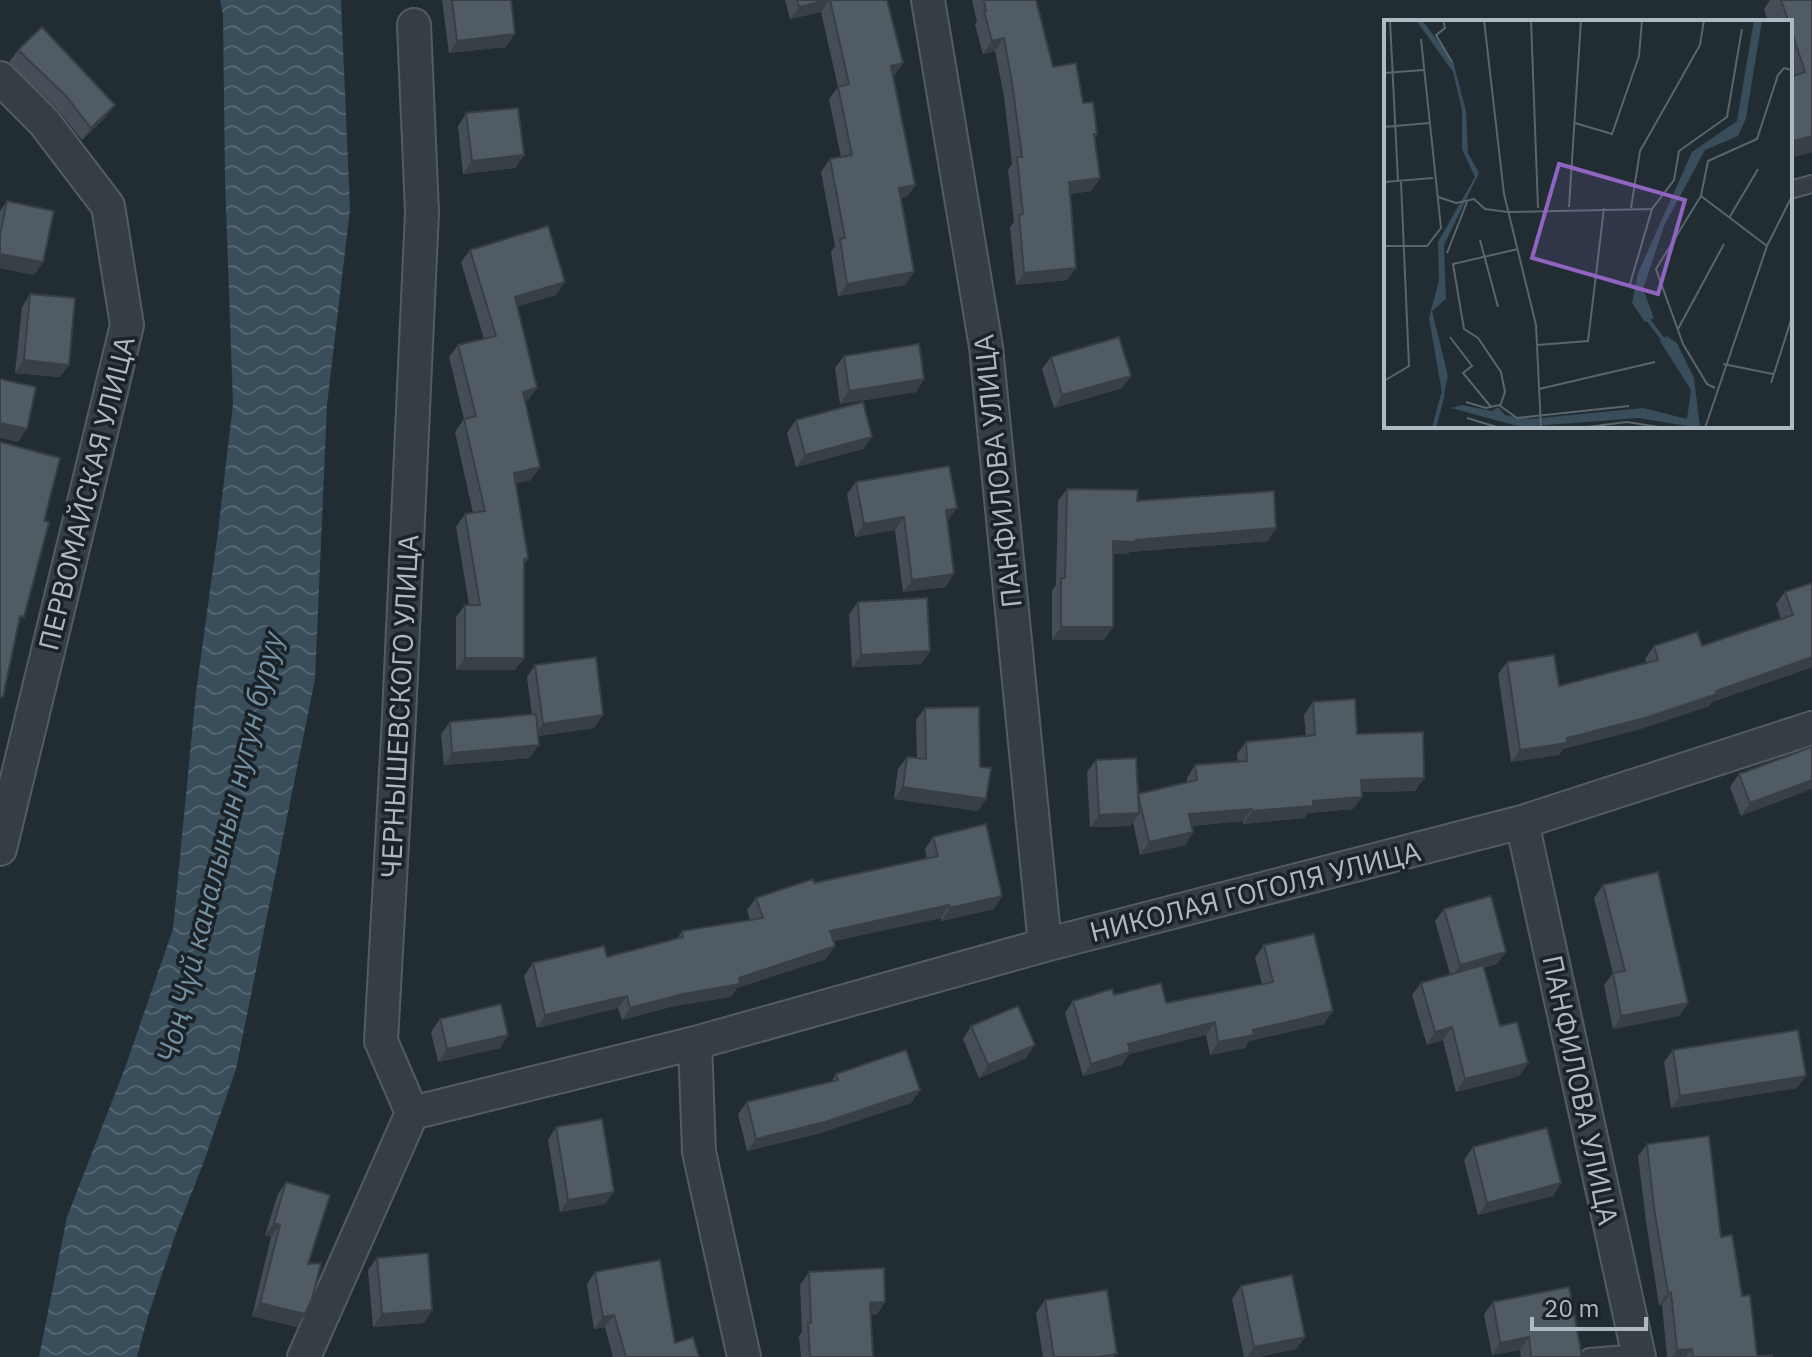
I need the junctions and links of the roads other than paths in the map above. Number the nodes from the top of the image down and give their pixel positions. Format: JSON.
{"nodes":[{"id":1,"x":928,"y":0,"type":"edge"},
{"id":2,"x":414,"y":25,"type":"dead end"},
{"id":3,"x":0,"y":78,"type":"edge"},
{"id":4,"x":1812,"y":184,"type":"edge"},
{"id":5,"x":1792,"y":189,"type":"edge"},
{"id":6,"x":1812,"y":728,"type":"edge"},
{"id":7,"x":1522,"y":822,"type":"junction"},
{"id":8,"x":0,"y":849,"type":"edge"},
{"id":9,"x":1045,"y":945,"type":"junction"},
{"id":10,"x":695,"y":1043,"type":"junction"},
{"id":11,"x":412,"y":1113,"type":"junction"},
{"id":12,"x":1639,"y":1355,"type":"edge"},
{"id":13,"x":304,"y":1357,"type":"edge"},
{"id":14,"x":744,"y":1357,"type":"edge"},
{"id":15,"x":1589,"y":1357,"type":"edge"}],
"edges":[{"from":1,"to":9,"type":"street","name":"ПАНФИЛОВА УЛИЦА"},
{"from":2,"to":11,"type":"street","name":"ЧЕРНЫШЕВСКОГО УЛИЦА"},
{"from":3,"to":8,"type":"street","name":"ПЕРВОМАЙСКАЯ УЛИЦА"},
{"from":4,"to":5,"type":"lane"},
{"from":6,"to":7,"type":"street","name":"НИКОЛАЯ ГОГОЛЯ УЛИЦА"},
{"from":7,"to":9,"type":"street","name":"НИКОЛАЯ ГОГОЛЯ УЛИЦА"},
{"from":7,"to":12,"type":"street","name":"ПАНФИЛОВА УЛИЦА"},
{"from":9,"to":10,"type":"street","name":"НИКОЛАЯ ГОГОЛЯ УЛИЦА"},
{"from":10,"to":11,"type":"street","name":"НИКОЛАЯ ГОГОЛЯ УЛИЦА"},
{"from":10,"to":14,"type":"street"},
{"from":11,"to":13,"type":"street"},
{"from":12,"to":15,"type":"lane"}]}
